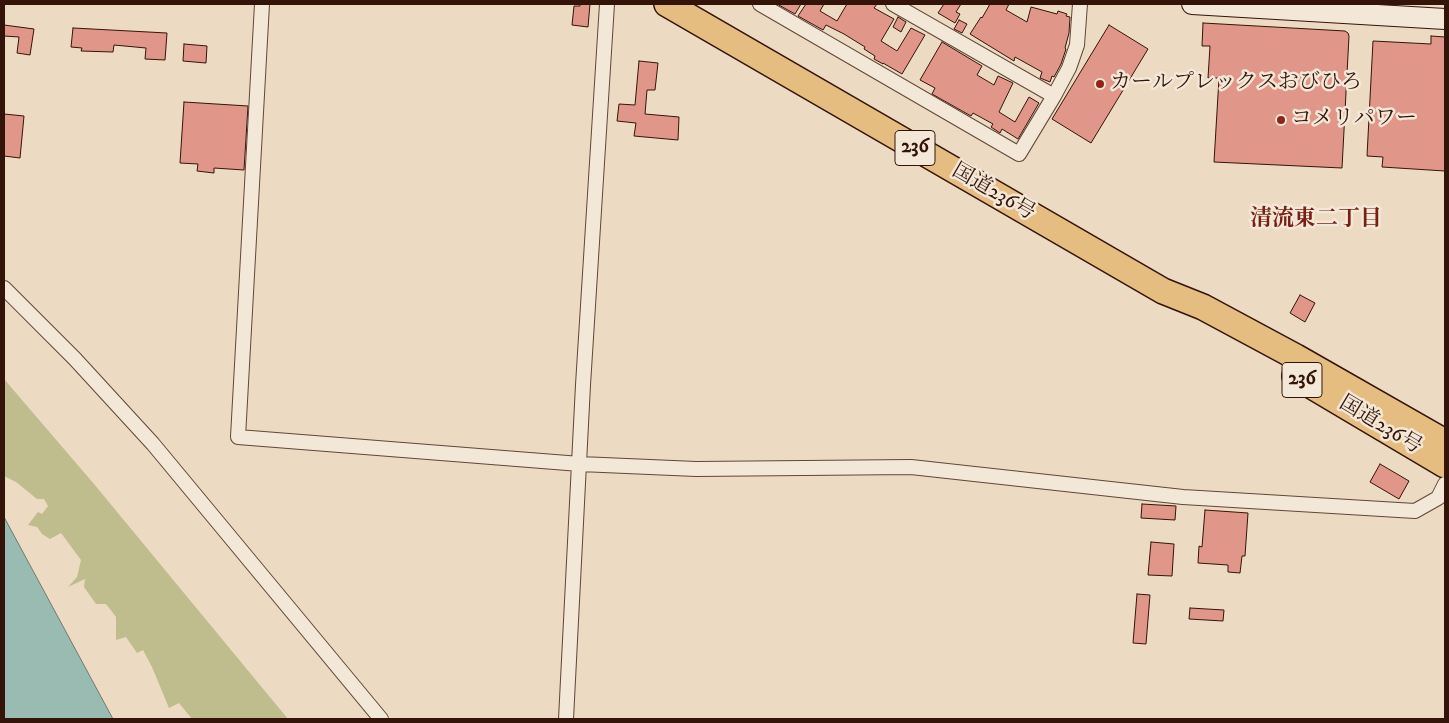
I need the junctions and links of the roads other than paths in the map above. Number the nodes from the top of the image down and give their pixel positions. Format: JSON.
{"nodes":[{"id":1,"x":262,"y":4,"type":"edge"},
{"id":2,"x":607,"y":4,"type":"edge"},
{"id":3,"x":667,"y":4,"type":"edge"},
{"id":4,"x":760,"y":4,"type":"edge"},
{"id":5,"x":893,"y":4,"type":"edge"},
{"id":6,"x":1080,"y":4,"type":"edge"},
{"id":7,"x":1192,"y":4,"type":"edge"},
{"id":8,"x":1445,"y":19,"type":"edge"},
{"id":9,"x":1054,"y":96,"type":"junction"},
{"id":10,"x":4,"y":288,"type":"edge"},
{"id":11,"x":1163,"y":292,"type":"junction"},
{"id":12,"x":1445,"y":442,"type":"edge"},
{"id":13,"x":580,"y":464,"type":"junction"},
{"id":14,"x":1445,"y":465,"type":"edge"},
{"id":15,"x":1445,"y":484,"type":"edge"},
{"id":16,"x":381,"y":719,"type":"edge"},
{"id":17,"x":566,"y":719,"type":"edge"}],
"edges":[{"from":1,"to":13,"type":"street"},
{"from":2,"to":13,"type":"street"},
{"from":3,"to":11,"type":"highway","name":"国道236号","number":"236"},
{"from":4,"to":9,"type":"street"},
{"from":5,"to":9,"type":"street"},
{"from":6,"to":9,"type":"street"},
{"from":7,"to":8,"type":"street"},
{"from":10,"to":16,"type":"street"},
{"from":11,"to":12,"type":"highway","name":"国道236号","number":"236"},
{"from":11,"to":14,"type":"highway","name":"国道236号","number":"236"},
{"from":13,"to":15,"type":"street"},
{"from":13,"to":17,"type":"street"}]}
